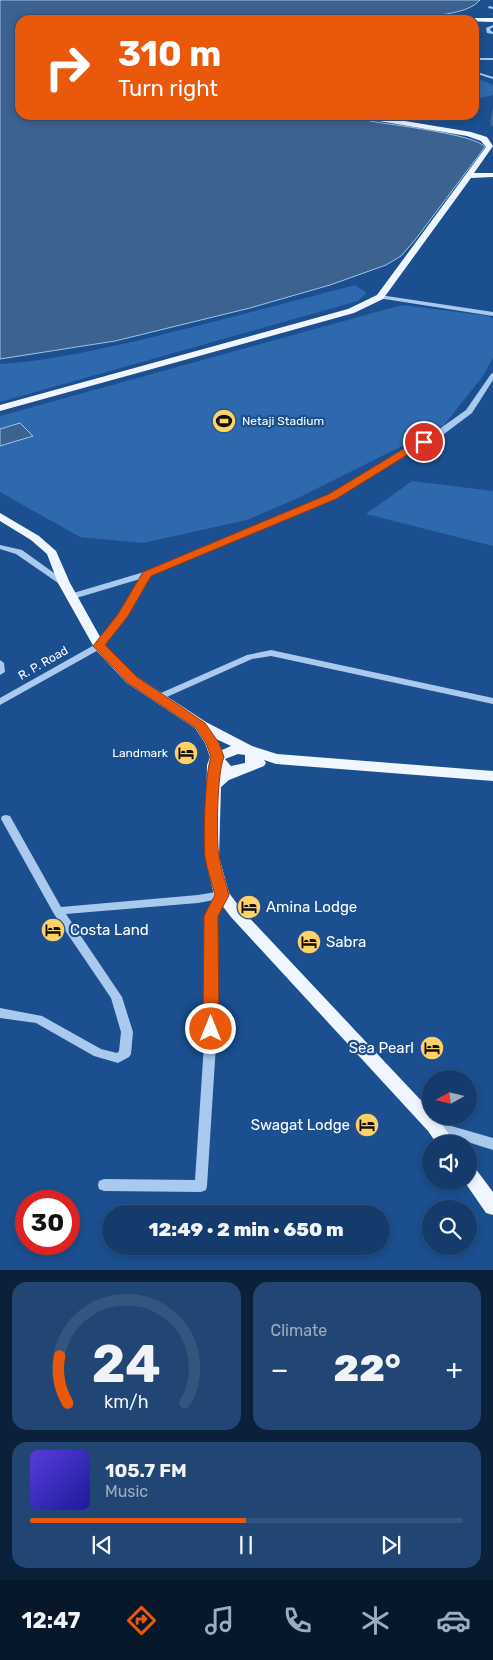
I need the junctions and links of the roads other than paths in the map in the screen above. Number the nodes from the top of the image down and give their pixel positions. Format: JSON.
{"nodes":[{"id":1,"x":479,"y":20,"type":"edge"},
{"id":2,"x":493,"y":20,"type":"edge"},
{"id":3,"x":493,"y":26,"type":"edge"},
{"id":4,"x":493,"y":33,"type":"edge"},
{"id":5,"x":479,"y":59,"type":"edge"},
{"id":6,"x":493,"y":59,"type":"edge"},
{"id":7,"x":479,"y":74,"type":"edge"},
{"id":8,"x":493,"y":78,"type":"edge"},
{"id":9,"x":386,"y":120,"type":"edge"},
{"id":10,"x":493,"y":175,"type":"edge"},
{"id":11,"x":468,"y":176,"type":"junction"},
{"id":12,"x":380,"y":297,"type":"junction"},
{"id":13,"x":493,"y":314,"type":"edge"},
{"id":14,"x":493,"y":375,"type":"edge"},
{"id":15,"x":0,"y":408,"type":"edge"},
{"id":16,"x":0,"y":516,"type":"edge"},
{"id":17,"x":0,"y":547,"type":"edge"},
{"id":18,"x":147,"y":574,"type":"junction"},
{"id":19,"x":64,"y":583,"type":"junction"},
{"id":20,"x":72,"y":596,"type":"junction"},
{"id":21,"x":99,"y":646,"type":"junction"},
{"id":22,"x":0,"y":663,"type":"edge"},
{"id":23,"x":0,"y":672,"type":"edge"},
{"id":24,"x":157,"y":698,"type":"junction"},
{"id":25,"x":493,"y":701,"type":"edge"},
{"id":26,"x":0,"y":702,"type":"edge"},
{"id":27,"x":201,"y":726,"type":"junction"},
{"id":28,"x":247,"y":749,"type":"junction"},
{"id":29,"x":217,"y":757,"type":"junction"},
{"id":30,"x":276,"y":759,"type":"junction"},
{"id":31,"x":252,"y":765,"type":"junction"},
{"id":32,"x":237,"y":770,"type":"junction"},
{"id":33,"x":493,"y":776,"type":"edge"},
{"id":34,"x":213,"y":786,"type":"junction"},
{"id":35,"x":6,"y":819,"type":"dead end"},
{"id":36,"x":222,"y":895,"type":"junction"},
{"id":37,"x":58,"y":911,"type":"junction"},
{"id":38,"x":0,"y":1013,"type":"edge"},
{"id":39,"x":434,"y":1126,"type":"junction"},
{"id":40,"x":440,"y":1135,"type":"edge"},
{"id":41,"x":493,"y":1144,"type":"edge"},
{"id":42,"x":104,"y":1185,"type":"dead end"},
{"id":43,"x":477,"y":1185,"type":"edge"},
{"id":44,"x":493,"y":1208,"type":"edge"}],
"edges":[{"from":1,"to":2,"type":"main road"},
{"from":3,"to":4,"type":"street"},
{"from":5,"to":6,"type":"street"},
{"from":7,"to":8,"type":"street"},
{"from":9,"to":11,"type":"main road"},
{"from":10,"to":11,"type":"main road"},
{"from":11,"to":12,"type":"main road"},
{"from":12,"to":13,"type":"street"},
{"from":12,"to":15,"type":"main road"},
{"from":14,"to":18,"type":"street"},
{"from":16,"to":19,"type":"main road"},
{"from":17,"to":19,"type":"street"},
{"from":18,"to":20,"type":"street"},
{"from":18,"to":21,"type":"street"},
{"from":19,"to":20,"type":"main road"},
{"from":20,"to":21,"type":"main road"},
{"from":21,"to":24,"type":"main road"},
{"from":21,"to":26,"type":"street","name":"R. P. Road"},
{"from":22,"to":23,"type":"street"},
{"from":24,"to":25,"type":"street"},
{"from":24,"to":27,"type":"main road"},
{"from":27,"to":28,"type":"main road"},
{"from":27,"to":29,"type":"main road"},
{"from":28,"to":29,"type":"main road"},
{"from":28,"to":30,"type":"main road"},
{"from":28,"to":31,"type":"main road"},
{"from":29,"to":32,"type":"main road"},
{"from":29,"to":34,"type":"main road"},
{"from":30,"to":31,"type":"main road"},
{"from":30,"to":33,"type":"main road"},
{"from":31,"to":32,"type":"main road"},
{"from":32,"to":34,"type":"main road"},
{"from":34,"to":36,"type":"main road"},
{"from":35,"to":37,"type":"street"},
{"from":36,"to":37,"type":"street"},
{"from":36,"to":39,"type":"main road"},
{"from":36,"to":42,"type":"street"},
{"from":37,"to":38,"type":"street"},
{"from":39,"to":40,"type":"main road"},
{"from":39,"to":41,"type":"street"},
{"from":43,"to":44,"type":"main road"}]}
